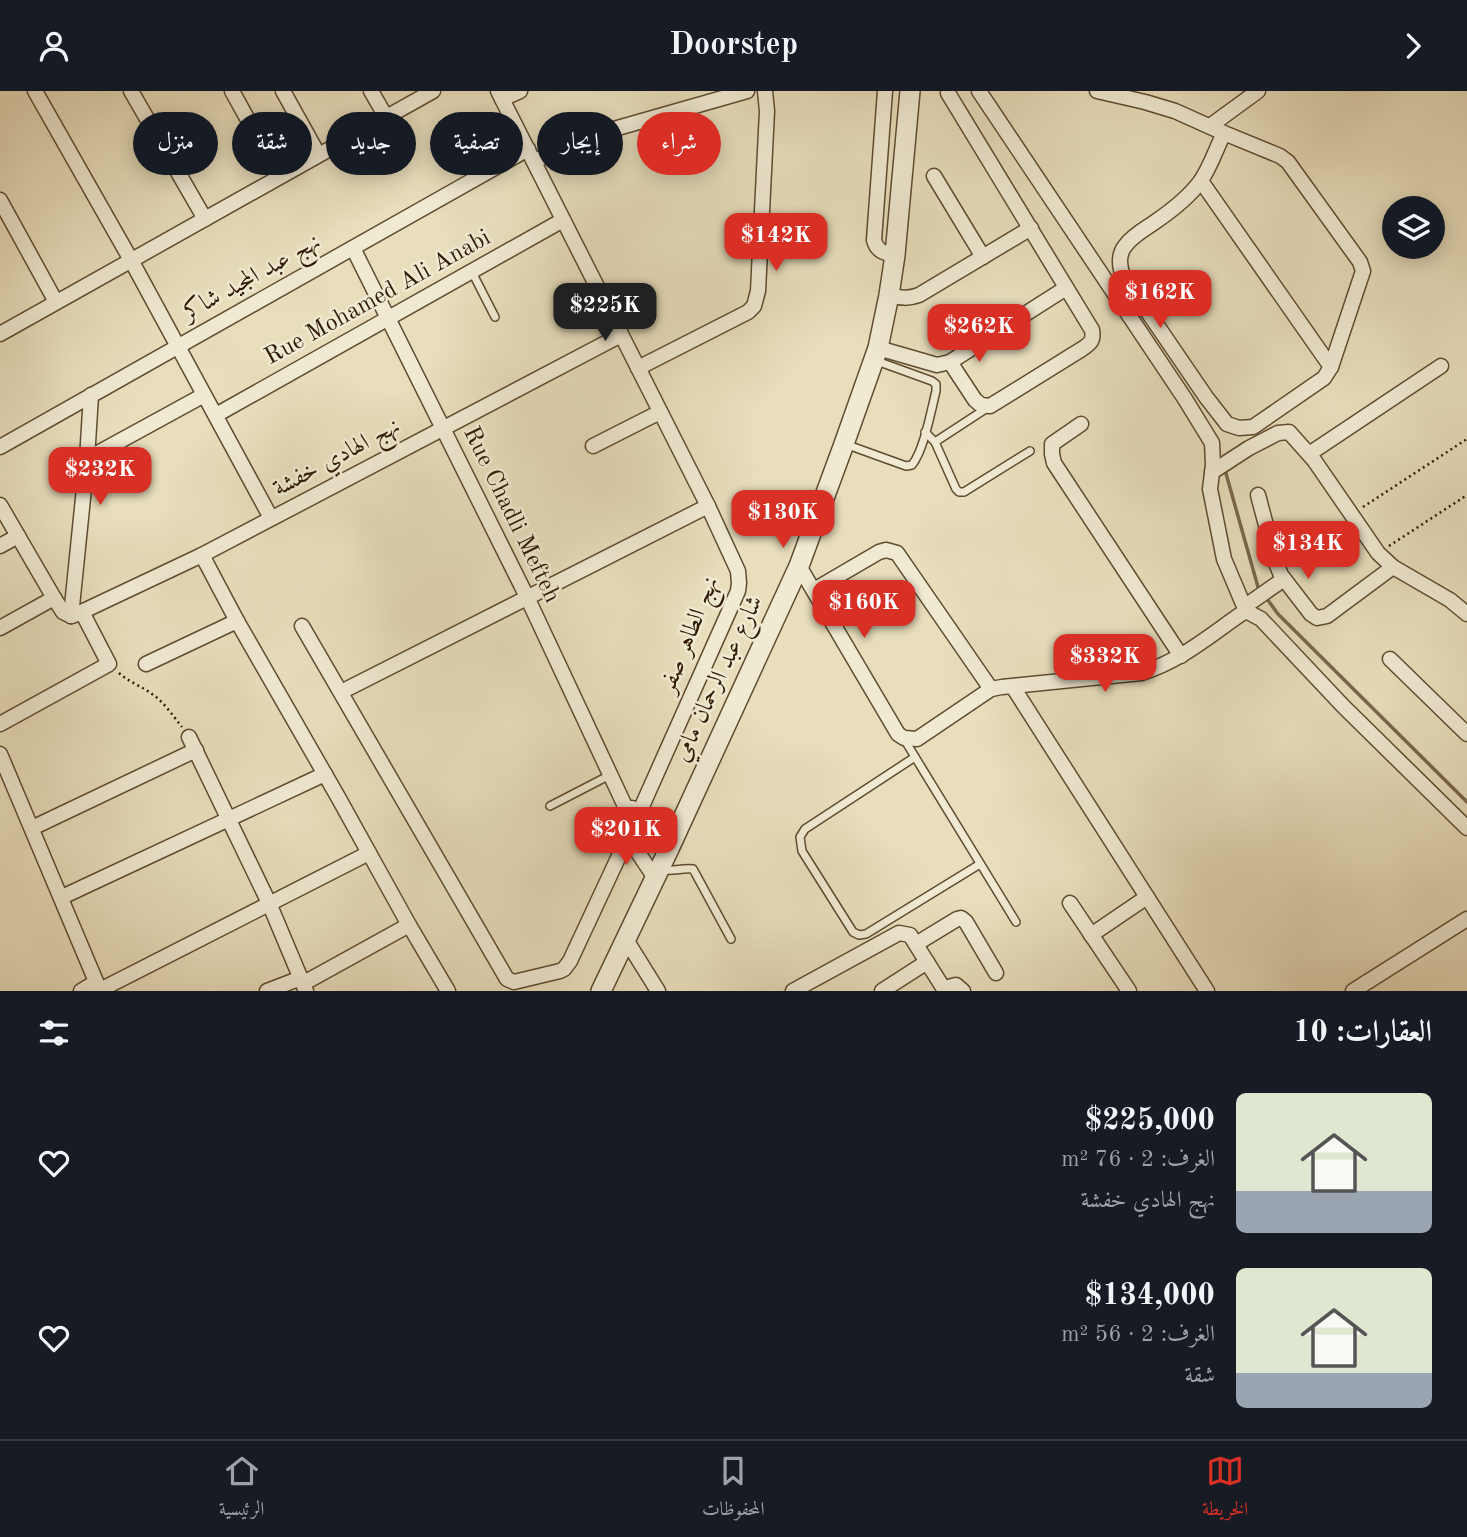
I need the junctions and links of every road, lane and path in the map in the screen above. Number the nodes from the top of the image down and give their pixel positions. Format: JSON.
{"nodes":[{"id":1,"x":35,"y":91,"type":"edge"},
{"id":2,"x":131,"y":91,"type":"edge"},
{"id":3,"x":232,"y":91,"type":"edge"},
{"id":4,"x":283,"y":91,"type":"edge"},
{"id":5,"x":371,"y":91,"type":"edge"},
{"id":6,"x":433,"y":91,"type":"edge"},
{"id":7,"x":520,"y":91,"type":"edge"},
{"id":8,"x":747,"y":91,"type":"edge"},
{"id":9,"x":765,"y":91,"type":"edge"},
{"id":10,"x":885,"y":91,"type":"edge"},
{"id":11,"x":910,"y":91,"type":"edge"},
{"id":12,"x":979,"y":91,"type":"edge"},
{"id":13,"x":1097,"y":91,"type":"edge"},
{"id":14,"x":1258,"y":91,"type":"edge"},
{"id":15,"x":948,"y":93,"type":"edge"},
{"id":16,"x":500,"y":95,"type":"edge"},
{"id":17,"x":383,"y":112,"type":"edge"},
{"id":18,"x":395,"y":112,"type":"edge"},
{"id":19,"x":1210,"y":126,"type":"junction"},
{"id":20,"x":1224,"y":133,"type":"junction"},
{"id":21,"x":326,"y":150,"type":"edge"},
{"id":22,"x":318,"y":154,"type":"junction"},
{"id":23,"x":531,"y":155,"type":"junction"},
{"id":24,"x":279,"y":176,"type":"junction"},
{"id":25,"x":934,"y":176,"type":"dead end"},
{"id":26,"x":1201,"y":181,"type":"junction"},
{"id":27,"x":0,"y":199,"type":"edge"},
{"id":28,"x":205,"y":219,"type":"junction"},
{"id":29,"x":563,"y":220,"type":"junction"},
{"id":30,"x":1031,"y":227,"type":"junction"},
{"id":31,"x":353,"y":247,"type":"junction"},
{"id":32,"x":895,"y":255,"type":"junction"},
{"id":33,"x":983,"y":257,"type":"junction"},
{"id":34,"x":131,"y":260,"type":"junction"},
{"id":35,"x":472,"y":271,"type":"junction"},
{"id":36,"x":1066,"y":288,"type":"junction"},
{"id":37,"x":890,"y":295,"type":"junction"},
{"id":38,"x":56,"y":302,"type":"junction"},
{"id":39,"x":495,"y":317,"type":"dead end"},
{"id":40,"x":387,"y":319,"type":"junction"},
{"id":41,"x":0,"y":334,"type":"edge"},
{"id":42,"x":621,"y":335,"type":"junction"},
{"id":43,"x":177,"y":346,"type":"junction"},
{"id":44,"x":876,"y":354,"type":"junction"},
{"id":45,"x":950,"y":362,"type":"junction"},
{"id":46,"x":1441,"y":366,"type":"dead end"},
{"id":47,"x":1331,"y":367,"type":"junction"},
{"id":48,"x":638,"y":368,"type":"junction"},
{"id":49,"x":91,"y":394,"type":"junction"},
{"id":50,"x":204,"y":395,"type":"junction"},
{"id":51,"x":990,"y":406,"type":"junction"},
{"id":52,"x":660,"y":412,"type":"junction"},
{"id":53,"x":216,"y":415,"type":"junction"},
{"id":54,"x":1081,"y":424,"type":"dead end"},
{"id":55,"x":444,"y":428,"type":"junction"},
{"id":56,"x":925,"y":432,"type":"junction"},
{"id":57,"x":1467,"y":439,"type":"edge"},
{"id":58,"x":935,"y":442,"type":"junction"},
{"id":59,"x":844,"y":444,"type":"junction"},
{"id":60,"x":593,"y":446,"type":"dead end"},
{"id":61,"x":0,"y":447,"type":"edge"},
{"id":62,"x":1030,"y":451,"type":"dead end"},
{"id":63,"x":1309,"y":454,"type":"junction"},
{"id":64,"x":87,"y":459,"type":"junction"},
{"id":65,"x":1212,"y":472,"type":"junction"},
{"id":66,"x":1258,"y":495,"type":"dead end"},
{"id":67,"x":1467,"y":495,"type":"edge"},
{"id":68,"x":0,"y":505,"type":"edge"},
{"id":69,"x":708,"y":506,"type":"junction"},
{"id":70,"x":1352,"y":514,"type":"junction"},
{"id":71,"x":271,"y":518,"type":"junction"},
{"id":72,"x":18,"y":535,"type":"junction"},
{"id":73,"x":0,"y":546,"type":"edge"},
{"id":74,"x":1378,"y":553,"type":"junction"},
{"id":75,"x":202,"y":555,"type":"junction"},
{"id":76,"x":799,"y":565,"type":"junction"},
{"id":77,"x":1393,"y":567,"type":"junction"},
{"id":78,"x":1284,"y":579,"type":"junction"},
{"id":79,"x":814,"y":590,"type":"junction"},
{"id":80,"x":527,"y":597,"type":"junction"},
{"id":81,"x":54,"y":598,"type":"junction"},
{"id":82,"x":1245,"y":609,"type":"junction"},
{"id":83,"x":76,"y":614,"type":"junction"},
{"id":84,"x":1467,"y":614,"type":"edge"},
{"id":85,"x":237,"y":621,"type":"junction"},
{"id":86,"x":302,"y":626,"type":"dead end"},
{"id":87,"x":0,"y":628,"type":"edge"},
{"id":88,"x":1181,"y":656,"type":"junction"},
{"id":89,"x":1390,"y":659,"type":"dead end"},
{"id":90,"x":109,"y":664,"type":"junction"},
{"id":91,"x":146,"y":664,"type":"dead end"},
{"id":92,"x":1013,"y":687,"type":"junction"},
{"id":93,"x":990,"y":689,"type":"junction"},
{"id":94,"x":341,"y":692,"type":"junction"},
{"id":95,"x":0,"y":724,"type":"edge"},
{"id":96,"x":1467,"y":734,"type":"edge"},
{"id":97,"x":904,"y":738,"type":"junction"},
{"id":98,"x":192,"y":744,"type":"junction"},
{"id":99,"x":0,"y":754,"type":"edge"},
{"id":100,"x":915,"y":757,"type":"junction"},
{"id":101,"x":325,"y":774,"type":"junction"},
{"id":102,"x":610,"y":775,"type":"junction"},
{"id":103,"x":624,"y":804,"type":"junction"},
{"id":104,"x":550,"y":806,"type":"dead end"},
{"id":105,"x":639,"y":813,"type":"junction"},
{"id":106,"x":228,"y":818,"type":"junction"},
{"id":107,"x":32,"y":828,"type":"junction"},
{"id":108,"x":1467,"y":828,"type":"edge"},
{"id":109,"x":627,"y":836,"type":"junction"},
{"id":110,"x":369,"y":853,"type":"junction"},
{"id":111,"x":980,"y":864,"type":"junction"},
{"id":112,"x":661,"y":866,"type":"junction"},
{"id":113,"x":62,"y":897,"type":"junction"},
{"id":114,"x":1147,"y":897,"type":"junction"},
{"id":115,"x":269,"y":903,"type":"junction"},
{"id":116,"x":1070,"y":903,"type":"dead end"},
{"id":117,"x":1467,"y":919,"type":"edge"},
{"id":118,"x":1016,"y":922,"type":"dead end"},
{"id":119,"x":408,"y":925,"type":"junction"},
{"id":120,"x":1091,"y":935,"type":"junction"},
{"id":121,"x":625,"y":938,"type":"junction"},
{"id":122,"x":731,"y":939,"type":"dead end"},
{"id":123,"x":916,"y":944,"type":"junction"},
{"id":124,"x":927,"y":962,"type":"junction"},
{"id":125,"x":996,"y":973,"type":"dead end"},
{"id":126,"x":304,"y":984,"type":"edge"},
{"id":127,"x":99,"y":988,"type":"edge"},
{"id":128,"x":81,"y":991,"type":"edge"},
{"id":129,"x":267,"y":991,"type":"edge"},
{"id":130,"x":448,"y":991,"type":"edge"},
{"id":131,"x":601,"y":991,"type":"edge"},
{"id":132,"x":658,"y":991,"type":"edge"},
{"id":133,"x":793,"y":991,"type":"edge"},
{"id":134,"x":883,"y":991,"type":"edge"},
{"id":135,"x":964,"y":991,"type":"edge"},
{"id":136,"x":1129,"y":991,"type":"edge"},
{"id":137,"x":1207,"y":991,"type":"edge"},
{"id":138,"x":1353,"y":991,"type":"edge"}],
"edges":[{"from":1,"to":34,"type":"street"},
{"from":2,"to":28,"type":"street"},
{"from":3,"to":24,"type":"street"},
{"from":4,"to":22,"type":"street"},
{"from":5,"to":17,"type":"street"},
{"from":6,"to":18,"type":"street"},
{"from":7,"to":16,"type":"street"},
{"from":8,"to":23,"type":"street","name":"نهج عبد المجيد شاكر"},
{"from":9,"to":48,"type":"street"},
{"from":10,"to":32,"type":"street"},
{"from":11,"to":32,"type":"street","name":"شارع عبد الرحمان مامي"},
{"from":12,"to":65,"type":"street"},
{"from":13,"to":19,"type":"street"},
{"from":14,"to":19,"type":"street"},
{"from":15,"to":30,"type":"street"},
{"from":16,"to":23,"type":"street","name":"نهج الطاهر صفر"},
{"from":19,"to":20,"type":"street"},
{"from":20,"to":26,"type":"street"},
{"from":20,"to":47,"type":"street"},
{"from":21,"to":22,"type":"street"},
{"from":22,"to":24,"type":"street"},
{"from":23,"to":29,"type":"street","name":"نهج الطاهر صفر"},
{"from":23,"to":31,"type":"street","name":"نهج عبد المجيد شاكر"},
{"from":24,"to":28,"type":"street"},
{"from":25,"to":33,"type":"street"},
{"from":26,"to":47,"type":"street"},
{"from":26,"to":47,"type":"street"},
{"from":27,"to":38,"type":"street"},
{"from":28,"to":34,"type":"street"},
{"from":29,"to":35,"type":"street","name":"Rue Mohamed Ali Anabi"},
{"from":29,"to":42,"type":"street","name":"نهج الطاهر صفر"},
{"from":30,"to":33,"type":"street"},
{"from":30,"to":36,"type":"street"},
{"from":31,"to":40,"type":"street","name":"Rue Chadli Mefteh"},
{"from":31,"to":43,"type":"street","name":"نهج عبد المجيد شاكر"},
{"from":32,"to":37,"type":"street","name":"شارع عبد الرحمان مامي"},
{"from":33,"to":37,"type":"street"},
{"from":34,"to":38,"type":"street"},
{"from":34,"to":43,"type":"street"},
{"from":35,"to":39,"type":"lane"},
{"from":35,"to":40,"type":"street","name":"Rue Mohamed Ali Anabi"},
{"from":36,"to":45,"type":"street"},
{"from":36,"to":51,"type":"street"},
{"from":37,"to":44,"type":"street","name":"شارع عبد الرحمان مامي"},
{"from":38,"to":41,"type":"street"},
{"from":40,"to":53,"type":"street","name":"Rue Mohamed Ali Anabi"},
{"from":40,"to":55,"type":"street","name":"Rue Chadli Mefteh"},
{"from":42,"to":48,"type":"street","name":"نهج الطاهر صفر"},
{"from":42,"to":55,"type":"street","name":"نهج الهادي خفشة"},
{"from":43,"to":49,"type":"street","name":"نهج عبد المجيد شاكر"},
{"from":43,"to":50,"type":"street"},
{"from":44,"to":45,"type":"street"},
{"from":44,"to":56,"type":"lane"},
{"from":44,"to":59,"type":"street","name":"شارع عبد الرحمان مامي"},
{"from":45,"to":51,"type":"street"},
{"from":46,"to":63,"type":"street"},
{"from":48,"to":52,"type":"street","name":"نهج الطاهر صفر"},
{"from":49,"to":61,"type":"street","name":"نهج عبد المجيد شاكر"},
{"from":49,"to":64,"type":"street"},
{"from":50,"to":53,"type":"street"},
{"from":50,"to":64,"type":"street"},
{"from":51,"to":58,"type":"lane"},
{"from":52,"to":60,"type":"street"},
{"from":52,"to":69,"type":"street","name":"نهج الطاهر صفر"},
{"from":53,"to":71,"type":"street"},
{"from":54,"to":88,"type":"street"},
{"from":55,"to":71,"type":"street","name":"نهج الهادي خفشة"},
{"from":55,"to":80,"type":"street","name":"Rue Chadli Mefteh"},
{"from":56,"to":58,"type":"lane"},
{"from":56,"to":59,"type":"lane"},
{"from":57,"to":70,"type":"path"},
{"from":58,"to":62,"type":"lane"},
{"from":59,"to":76,"type":"street","name":"شارع عبد الرحمان مامي"},
{"from":63,"to":65,"type":"street"},
{"from":63,"to":70,"type":"street"},
{"from":64,"to":83,"type":"street"},
{"from":65,"to":82,"type":"street"},
{"from":66,"to":78,"type":"street"},
{"from":67,"to":74,"type":"path"},
{"from":68,"to":72,"type":"street"},
{"from":69,"to":80,"type":"street"},
{"from":69,"to":105,"type":"street","name":"نهج الطاهر صفر"},
{"from":70,"to":74,"type":"street"},
{"from":71,"to":75,"type":"street","name":"نهج الهادي خفشة"},
{"from":72,"to":73,"type":"street"},
{"from":72,"to":81,"type":"street"},
{"from":74,"to":77,"type":"street"},
{"from":75,"to":83,"type":"street","name":"نهج الهادي خفشة"},
{"from":75,"to":85,"type":"street"},
{"from":76,"to":79,"type":"street"},
{"from":76,"to":112,"type":"street","name":"شارع عبد الرحمان مامي"},
{"from":77,"to":78,"type":"street"},
{"from":77,"to":84,"type":"street"},
{"from":78,"to":82,"type":"street"},
{"from":79,"to":93,"type":"street"},
{"from":79,"to":97,"type":"street"},
{"from":80,"to":94,"type":"street"},
{"from":80,"to":102,"type":"street","name":"Rue Chadli Mefteh"},
{"from":81,"to":83,"type":"street"},
{"from":81,"to":87,"type":"street"},
{"from":82,"to":88,"type":"street"},
{"from":82,"to":108,"type":"street"},
{"from":83,"to":90,"type":"street"},
{"from":85,"to":91,"type":"street"},
{"from":85,"to":101,"type":"street"},
{"from":86,"to":94,"type":"street"},
{"from":88,"to":92,"type":"street"},
{"from":89,"to":96,"type":"street"},
{"from":90,"to":95,"type":"street"},
{"from":90,"to":98,"type":"path"},
{"from":92,"to":93,"type":"street"},
{"from":92,"to":114,"type":"street"},
{"from":93,"to":97,"type":"street"},
{"from":94,"to":109,"type":"street","name":"نهج الطاهر صفر"},
{"from":97,"to":100,"type":"lane"},
{"from":98,"to":106,"type":"street"},
{"from":98,"to":107,"type":"street"},
{"from":99,"to":107,"type":"street"},
{"from":100,"to":111,"type":"lane"},
{"from":100,"to":111,"type":"lane"},
{"from":101,"to":106,"type":"street"},
{"from":101,"to":110,"type":"street"},
{"from":102,"to":103,"type":"street","name":"Rue Chadli Mefteh"},
{"from":102,"to":104,"type":"lane"},
{"from":103,"to":105,"type":"street"},
{"from":103,"to":109,"type":"street"},
{"from":105,"to":109,"type":"street","name":"نهج الطاهر صفر"},
{"from":105,"to":112,"type":"street"},
{"from":106,"to":113,"type":"street"},
{"from":106,"to":115,"type":"street"},
{"from":107,"to":113,"type":"street"},
{"from":109,"to":112,"type":"street"},
{"from":110,"to":115,"type":"street"},
{"from":110,"to":119,"type":"street"},
{"from":111,"to":118,"type":"lane"},
{"from":112,"to":121,"type":"street","name":"شارع عبد الرحمان مامي"},
{"from":112,"to":122,"type":"lane"},
{"from":113,"to":127,"type":"street"},
{"from":114,"to":120,"type":"street"},
{"from":114,"to":137,"type":"street"},
{"from":115,"to":126,"type":"street"},
{"from":115,"to":127,"type":"street"},
{"from":116,"to":120,"type":"street"},
{"from":117,"to":138,"type":"street"},
{"from":119,"to":126,"type":"street"},
{"from":119,"to":130,"type":"street"},
{"from":120,"to":136,"type":"street"},
{"from":121,"to":131,"type":"street","name":"شارع عبد الرحمان مامي"},
{"from":121,"to":132,"type":"street"},
{"from":123,"to":124,"type":"street"},
{"from":123,"to":125,"type":"street"},
{"from":123,"to":133,"type":"street"},
{"from":124,"to":134,"type":"street"},
{"from":124,"to":135,"type":"street"},
{"from":126,"to":129,"type":"street"},
{"from":127,"to":128,"type":"street"}]}
